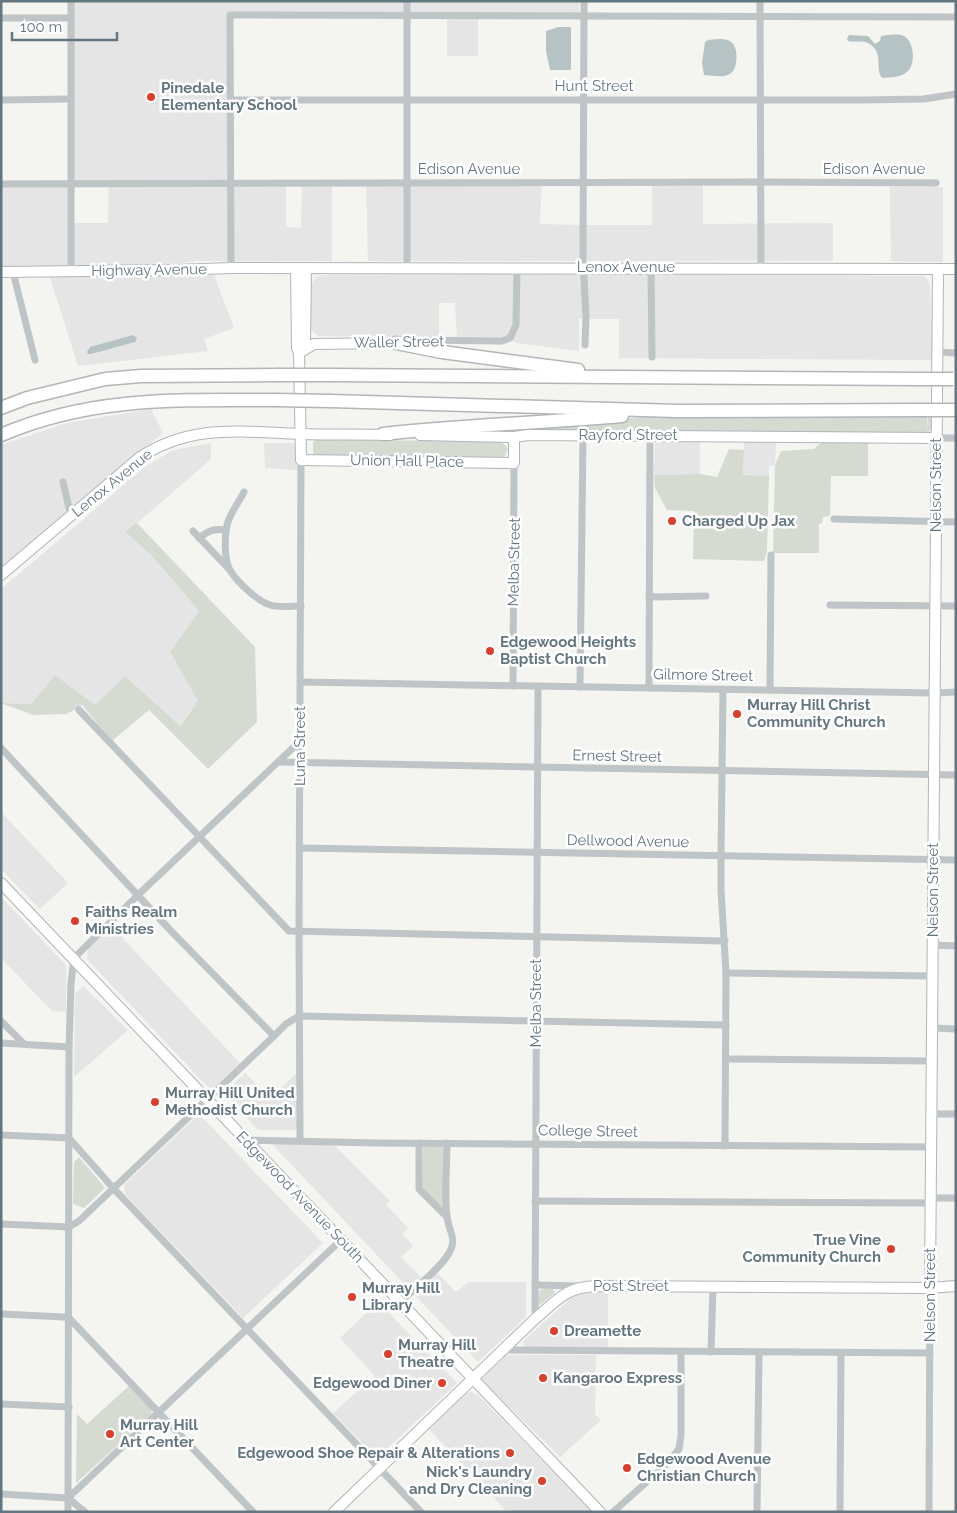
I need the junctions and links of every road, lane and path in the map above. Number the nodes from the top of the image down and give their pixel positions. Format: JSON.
{"nodes":[{"id":1,"x":71,"y":1,"type":"edge"},
{"id":2,"x":407,"y":1,"type":"edge"},
{"id":3,"x":584,"y":1,"type":"edge"},
{"id":4,"x":760,"y":1,"type":"edge"},
{"id":5,"x":406,"y":17,"type":"junction"},
{"id":6,"x":584,"y":17,"type":"junction"},
{"id":7,"x":760,"y":17,"type":"junction"},
{"id":8,"x":1,"y":18,"type":"edge"},
{"id":9,"x":70,"y":18,"type":"junction"},
{"id":10,"x":956,"y":18,"type":"edge"},
{"id":11,"x":956,"y":94,"type":"edge"},
{"id":12,"x":71,"y":99,"type":"junction"},
{"id":13,"x":760,"y":99,"type":"junction"},
{"id":14,"x":1,"y":100,"type":"edge"},
{"id":15,"x":231,"y":100,"type":"junction"},
{"id":16,"x":407,"y":100,"type":"junction"},
{"id":17,"x":584,"y":100,"type":"junction"},
{"id":18,"x":760,"y":182,"type":"junction"},
{"id":19,"x":71,"y":183,"type":"junction"},
{"id":20,"x":230,"y":183,"type":"junction"},
{"id":21,"x":406,"y":183,"type":"junction"},
{"id":22,"x":584,"y":183,"type":"junction"},
{"id":23,"x":936,"y":183,"type":"dead end"},
{"id":24,"x":1,"y":184,"type":"edge"},
{"id":25,"x":517,"y":267,"type":"junction"},
{"id":26,"x":584,"y":267,"type":"junction"},
{"id":27,"x":651,"y":267,"type":"junction"},
{"id":28,"x":761,"y":267,"type":"junction"},
{"id":29,"x":231,"y":268,"type":"junction"},
{"id":30,"x":301,"y":268,"type":"junction"},
{"id":31,"x":407,"y":268,"type":"junction"},
{"id":32,"x":938,"y":269,"type":"junction"},
{"id":33,"x":956,"y":269,"type":"edge"},
{"id":34,"x":71,"y":271,"type":"junction"},
{"id":35,"x":1,"y":272,"type":"edge"},
{"id":36,"x":13,"y":272,"type":"junction"},
{"id":37,"x":396,"y":343,"type":"junction"},
{"id":38,"x":585,"y":345,"type":"dead end"},
{"id":39,"x":299,"y":352,"type":"junction"},
{"id":40,"x":937,"y":352,"type":"junction"},
{"id":41,"x":956,"y":353,"type":"edge"},
{"id":42,"x":652,"y":356,"type":"dead end"},
{"id":43,"x":35,"y":360,"type":"dead end"},
{"id":44,"x":701,"y":378,"type":"junction"},
{"id":45,"x":954,"y":379,"type":"edge"},
{"id":46,"x":1,"y":408,"type":"edge"},
{"id":47,"x":956,"y":410,"type":"edge"},
{"id":48,"x":676,"y":411,"type":"junction"},
{"id":49,"x":301,"y":434,"type":"junction"},
{"id":50,"x":383,"y":434,"type":"junction"},
{"id":51,"x":1,"y":435,"type":"edge"},
{"id":52,"x":583,"y":435,"type":"junction"},
{"id":53,"x":650,"y":435,"type":"junction"},
{"id":54,"x":514,"y":437,"type":"junction"},
{"id":55,"x":936,"y":438,"type":"junction"},
{"id":56,"x":956,"y":438,"type":"edge"},
{"id":57,"x":301,"y":460,"type":"junction"},
{"id":58,"x":514,"y":462,"type":"junction"},
{"id":59,"x":63,"y":482,"type":"dead end"},
{"id":60,"x":244,"y":492,"type":"dead end"},
{"id":61,"x":71,"y":516,"type":"junction"},
{"id":62,"x":834,"y":519,"type":"dead end"},
{"id":63,"x":936,"y":522,"type":"junction"},
{"id":64,"x":956,"y":522,"type":"edge"},
{"id":65,"x":226,"y":530,"type":"junction"},
{"id":66,"x":193,"y":531,"type":"dead end"},
{"id":67,"x":199,"y":538,"type":"junction"},
{"id":68,"x":771,"y":555,"type":"dead end"},
{"id":69,"x":230,"y":570,"type":"junction"},
{"id":70,"x":1,"y":575,"type":"edge"},
{"id":71,"x":706,"y":596,"type":"dead end"},
{"id":72,"x":649,"y":597,"type":"junction"},
{"id":73,"x":830,"y":605,"type":"dead end"},
{"id":74,"x":301,"y":606,"type":"junction"},
{"id":75,"x":935,"y":606,"type":"junction"},
{"id":76,"x":956,"y":606,"type":"edge"},
{"id":77,"x":301,"y":682,"type":"junction"},
{"id":78,"x":513,"y":686,"type":"junction"},
{"id":79,"x":538,"y":687,"type":"junction"},
{"id":80,"x":580,"y":687,"type":"junction"},
{"id":81,"x":649,"y":688,"type":"junction"},
{"id":82,"x":723,"y":690,"type":"junction"},
{"id":83,"x":770,"y":690,"type":"junction"},
{"id":84,"x":956,"y":692,"type":"edge"},
{"id":85,"x":934,"y":693,"type":"junction"},
{"id":86,"x":79,"y":710,"type":"dead end"},
{"id":87,"x":300,"y":741,"type":"junction"},
{"id":88,"x":1,"y":748,"type":"edge"},
{"id":89,"x":278,"y":762,"type":"junction"},
{"id":90,"x":300,"y":763,"type":"junction"},
{"id":91,"x":537,"y":768,"type":"junction"},
{"id":92,"x":721,"y":772,"type":"junction"},
{"id":93,"x":934,"y":775,"type":"junction"},
{"id":94,"x":956,"y":775,"type":"edge"},
{"id":95,"x":199,"y":837,"type":"junction"},
{"id":96,"x":300,"y":848,"type":"junction"},
{"id":97,"x":537,"y":853,"type":"junction"},
{"id":98,"x":721,"y":856,"type":"junction"},
{"id":99,"x":932,"y":860,"type":"junction"},
{"id":100,"x":956,"y":860,"type":"edge"},
{"id":101,"x":1,"y":883,"type":"edge"},
{"id":102,"x":138,"y":895,"type":"junction"},
{"id":103,"x":299,"y":932,"type":"junction"},
{"id":104,"x":536,"y":937,"type":"junction"},
{"id":105,"x":724,"y":941,"type":"junction"},
{"id":106,"x":932,"y":945,"type":"junction"},
{"id":107,"x":956,"y":946,"type":"edge"},
{"id":108,"x":74,"y":958,"type":"junction"},
{"id":109,"x":726,"y":973,"type":"junction"},
{"id":110,"x":932,"y":976,"type":"junction"},
{"id":111,"x":299,"y":1016,"type":"junction"},
{"id":112,"x":536,"y":1020,"type":"junction"},
{"id":113,"x":1,"y":1021,"type":"edge"},
{"id":114,"x":726,"y":1025,"type":"junction"},
{"id":115,"x":932,"y":1028,"type":"junction"},
{"id":116,"x":956,"y":1029,"type":"edge"},
{"id":117,"x":274,"y":1036,"type":"junction"},
{"id":118,"x":1,"y":1043,"type":"edge"},
{"id":119,"x":24,"y":1044,"type":"junction"},
{"id":120,"x":69,"y":1047,"type":"junction"},
{"id":121,"x":726,"y":1059,"type":"junction"},
{"id":122,"x":931,"y":1061,"type":"junction"},
{"id":123,"x":207,"y":1099,"type":"junction"},
{"id":124,"x":931,"y":1114,"type":"junction"},
{"id":125,"x":956,"y":1114,"type":"edge"},
{"id":126,"x":1,"y":1135,"type":"edge"},
{"id":127,"x":69,"y":1138,"type":"junction"},
{"id":128,"x":245,"y":1140,"type":"junction"},
{"id":129,"x":300,"y":1140,"type":"junction"},
{"id":130,"x":419,"y":1143,"type":"junction"},
{"id":131,"x":447,"y":1143,"type":"junction"},
{"id":132,"x":536,"y":1144,"type":"junction"},
{"id":133,"x":725,"y":1146,"type":"junction"},
{"id":134,"x":930,"y":1148,"type":"junction"},
{"id":135,"x":114,"y":1189,"type":"junction"},
{"id":136,"x":956,"y":1198,"type":"edge"},
{"id":137,"x":931,"y":1200,"type":"junction"},
{"id":138,"x":535,"y":1201,"type":"junction"},
{"id":139,"x":447,"y":1217,"type":"junction"},
{"id":140,"x":1,"y":1224,"type":"edge"},
{"id":141,"x":69,"y":1227,"type":"junction"},
{"id":142,"x":340,"y":1240,"type":"junction"},
{"id":143,"x":535,"y":1285,"type":"junction"},
{"id":144,"x":583,"y":1286,"type":"junction"},
{"id":145,"x":713,"y":1286,"type":"junction"},
{"id":146,"x":956,"y":1286,"type":"edge"},
{"id":147,"x":930,"y":1288,"type":"junction"},
{"id":148,"x":400,"y":1302,"type":"junction"},
{"id":149,"x":1,"y":1314,"type":"edge"},
{"id":150,"x":69,"y":1318,"type":"junction"},
{"id":151,"x":535,"y":1319,"type":"junction"},
{"id":152,"x":247,"y":1328,"type":"junction"},
{"id":153,"x":502,"y":1350,"type":"junction"},
{"id":154,"x":681,"y":1352,"type":"junction"},
{"id":155,"x":711,"y":1352,"type":"junction"},
{"id":156,"x":759,"y":1353,"type":"junction"},
{"id":157,"x":841,"y":1353,"type":"junction"},
{"id":158,"x":930,"y":1354,"type":"junction"},
{"id":159,"x":474,"y":1379,"type":"junction"},
{"id":160,"x":1,"y":1404,"type":"edge"},
{"id":161,"x":69,"y":1407,"type":"junction"},
{"id":162,"x":159,"y":1413,"type":"junction"},
{"id":163,"x":380,"y":1467,"type":"junction"},
{"id":164,"x":1,"y":1494,"type":"edge"},
{"id":165,"x":68,"y":1498,"type":"junction"},
{"id":166,"x":68,"y":1512,"type":"edge"},
{"id":167,"x":85,"y":1512,"type":"edge"},
{"id":168,"x":254,"y":1512,"type":"edge"},
{"id":169,"x":334,"y":1512,"type":"edge"},
{"id":170,"x":422,"y":1512,"type":"edge"},
{"id":171,"x":600,"y":1512,"type":"edge"},
{"id":172,"x":613,"y":1512,"type":"edge"},
{"id":173,"x":758,"y":1512,"type":"edge"},
{"id":174,"x":840,"y":1512,"type":"edge"},
{"id":175,"x":930,"y":1512,"type":"edge"}],
"edges":[{"from":1,"to":9,"type":"street"},
{"from":2,"to":5,"type":"street"},
{"from":3,"to":6,"type":"street"},
{"from":4,"to":7,"type":"street"},
{"from":5,"to":6,"type":"street"},
{"from":5,"to":15,"type":"street"},
{"from":5,"to":16,"type":"street"},
{"from":6,"to":7,"type":"street"},
{"from":6,"to":17,"type":"street"},
{"from":7,"to":10,"type":"street"},
{"from":7,"to":13,"type":"street"},
{"from":8,"to":9,"type":"street"},
{"from":9,"to":12,"type":"street"},
{"from":11,"to":13,"type":"street","name":"Hunt Street"},
{"from":12,"to":14,"type":"street"},
{"from":12,"to":19,"type":"street"},
{"from":13,"to":17,"type":"street","name":"Hunt Street"},
{"from":13,"to":18,"type":"street"},
{"from":15,"to":16,"type":"street","name":"Hunt Street"},
{"from":15,"to":20,"type":"street"},
{"from":16,"to":17,"type":"street","name":"Hunt Street"},
{"from":16,"to":21,"type":"street"},
{"from":17,"to":22,"type":"street"},
{"from":18,"to":22,"type":"street","name":"Edison Avenue"},
{"from":18,"to":23,"type":"street","name":"Edison Avenue"},
{"from":18,"to":28,"type":"street"},
{"from":19,"to":20,"type":"street","name":"Edison Avenue"},
{"from":19,"to":24,"type":"street","name":"Edison Avenue"},
{"from":19,"to":34,"type":"street"},
{"from":20,"to":21,"type":"street","name":"Edison Avenue"},
{"from":20,"to":29,"type":"street"},
{"from":21,"to":22,"type":"street","name":"Edison Avenue"},
{"from":21,"to":31,"type":"street"},
{"from":22,"to":26,"type":"street"},
{"from":25,"to":26,"type":"street","name":"Lenox Avenue"},
{"from":25,"to":31,"type":"street","name":"Lenox Avenue"},
{"from":25,"to":37,"type":"street","name":"Waller Street"},
{"from":26,"to":27,"type":"street","name":"Lenox Avenue"},
{"from":26,"to":38,"type":"street"},
{"from":27,"to":28,"type":"street","name":"Lenox Avenue"},
{"from":27,"to":42,"type":"street"},
{"from":28,"to":32,"type":"street","name":"Lenox Avenue"},
{"from":29,"to":30,"type":"street","name":"Highway Avenue"},
{"from":29,"to":34,"type":"street","name":"Highway Avenue"},
{"from":30,"to":31,"type":"street","name":"Lenox Avenue"},
{"from":30,"to":39,"type":"street","name":"Luna Street"},
{"from":32,"to":33,"type":"street","name":"Lenox Avenue"},
{"from":32,"to":40,"type":"street","name":"Nelson Street"},
{"from":34,"to":36,"type":"street","name":"Highway Avenue"},
{"from":35,"to":36,"type":"street","name":"Highway Avenue"},
{"from":36,"to":43,"type":"street"},
{"from":37,"to":39,"type":"street","name":"Waller Street"},
{"from":37,"to":44,"type":"highway"},
{"from":39,"to":49,"type":"street","name":"Luna Street"},
{"from":40,"to":41,"type":"street"},
{"from":40,"to":55,"type":"street","name":"Nelson Street"},
{"from":44,"to":45,"type":"highway","bridge":true},
{"from":44,"to":46,"type":"highway","bridge":true},
{"from":47,"to":48,"type":"highway","bridge":true},
{"from":48,"to":50,"type":"highway"},
{"from":48,"to":51,"type":"highway","bridge":true},
{"from":49,"to":50,"type":"street","name":"Rayford Street"},
{"from":49,"to":57,"type":"street","name":"Luna Street"},
{"from":49,"to":61,"type":"street","name":"Lenox Avenue"},
{"from":50,"to":54,"type":"street","name":"Rayford Street"},
{"from":52,"to":53,"type":"street","name":"Rayford Street"},
{"from":52,"to":54,"type":"street","name":"Rayford Street"},
{"from":52,"to":80,"type":"street"},
{"from":53,"to":55,"type":"street","name":"Rayford Street"},
{"from":53,"to":72,"type":"street"},
{"from":54,"to":58,"type":"street","name":"Melba Street"},
{"from":55,"to":56,"type":"street","name":"Rayford Street"},
{"from":55,"to":63,"type":"street","name":"Nelson Street"},
{"from":57,"to":58,"type":"street","name":"Union Hall Place"},
{"from":57,"to":74,"type":"street","name":"Luna Street"},
{"from":58,"to":78,"type":"street","name":"Melba Street"},
{"from":59,"to":61,"type":"street"},
{"from":60,"to":65,"type":"street"},
{"from":61,"to":70,"type":"street","name":"Lenox Avenue"},
{"from":62,"to":63,"type":"street"},
{"from":63,"to":64,"type":"street"},
{"from":63,"to":75,"type":"street","name":"Nelson Street"},
{"from":65,"to":67,"type":"street"},
{"from":65,"to":69,"type":"street"},
{"from":66,"to":67,"type":"street"},
{"from":67,"to":69,"type":"street"},
{"from":68,"to":83,"type":"street"},
{"from":69,"to":74,"type":"street"},
{"from":71,"to":72,"type":"street"},
{"from":72,"to":81,"type":"street"},
{"from":73,"to":75,"type":"street"},
{"from":74,"to":77,"type":"street","name":"Luna Street"},
{"from":75,"to":76,"type":"street"},
{"from":75,"to":85,"type":"street","name":"Nelson Street"},
{"from":77,"to":78,"type":"street","name":"Gilmore Street"},
{"from":77,"to":87,"type":"street","name":"Luna Street"},
{"from":78,"to":79,"type":"street","name":"Gilmore Street"},
{"from":79,"to":80,"type":"street","name":"Gilmore Street"},
{"from":79,"to":91,"type":"street","name":"Melba Street"},
{"from":80,"to":81,"type":"street","name":"Gilmore Street"},
{"from":81,"to":82,"type":"street","name":"Gilmore Street"},
{"from":82,"to":83,"type":"street","name":"Gilmore Street"},
{"from":82,"to":92,"type":"street"},
{"from":83,"to":85,"type":"street","name":"Gilmore Street"},
{"from":84,"to":85,"type":"street","name":"Gilmore Street"},
{"from":85,"to":93,"type":"street","name":"Nelson Street"},
{"from":86,"to":95,"type":"street"},
{"from":87,"to":89,"type":"street"},
{"from":87,"to":90,"type":"street","name":"Luna Street"},
{"from":88,"to":102,"type":"street"},
{"from":89,"to":90,"type":"street","name":"Ernest Street"},
{"from":89,"to":95,"type":"street"},
{"from":90,"to":91,"type":"street","name":"Ernest Street"},
{"from":90,"to":96,"type":"street","name":"Luna Street"},
{"from":91,"to":92,"type":"street","name":"Ernest Street"},
{"from":91,"to":97,"type":"street","name":"Melba Street"},
{"from":92,"to":93,"type":"street","name":"Ernest Street"},
{"from":92,"to":98,"type":"street"},
{"from":93,"to":94,"type":"street","name":"Ernest Street"},
{"from":93,"to":99,"type":"street","name":"Nelson Street"},
{"from":95,"to":102,"type":"street"},
{"from":95,"to":103,"type":"street"},
{"from":96,"to":97,"type":"street","name":"Dellwood Avenue"},
{"from":96,"to":103,"type":"street","name":"Luna Street"},
{"from":97,"to":98,"type":"street","name":"Dellwood Avenue"},
{"from":97,"to":104,"type":"street","name":"Melba Street"},
{"from":98,"to":99,"type":"street","name":"Dellwood Avenue"},
{"from":98,"to":105,"type":"street"},
{"from":99,"to":100,"type":"street","name":"Dellwood Avenue"},
{"from":99,"to":106,"type":"street","name":"Nelson Street"},
{"from":101,"to":108,"type":"street","name":"Edgewood Avenue South"},
{"from":102,"to":108,"type":"street"},
{"from":102,"to":117,"type":"street"},
{"from":103,"to":104,"type":"street"},
{"from":103,"to":111,"type":"street","name":"Luna Street"},
{"from":104,"to":105,"type":"street"},
{"from":104,"to":112,"type":"street","name":"Melba Street"},
{"from":105,"to":109,"type":"street"},
{"from":106,"to":107,"type":"street"},
{"from":106,"to":110,"type":"street","name":"Nelson Street"},
{"from":108,"to":120,"type":"street"},
{"from":108,"to":123,"type":"street","name":"Edgewood Avenue South"},
{"from":109,"to":110,"type":"street"},
{"from":109,"to":114,"type":"street"},
{"from":110,"to":115,"type":"street","name":"Nelson Street"},
{"from":111,"to":112,"type":"street"},
{"from":111,"to":117,"type":"street"},
{"from":111,"to":129,"type":"street","name":"Luna Street"},
{"from":112,"to":114,"type":"street"},
{"from":112,"to":132,"type":"street","name":"Melba Street"},
{"from":113,"to":119,"type":"street"},
{"from":114,"to":121,"type":"street"},
{"from":115,"to":116,"type":"street"},
{"from":115,"to":122,"type":"street","name":"Nelson Street"},
{"from":117,"to":123,"type":"street"},
{"from":118,"to":119,"type":"street"},
{"from":119,"to":120,"type":"street"},
{"from":120,"to":127,"type":"street"},
{"from":121,"to":122,"type":"street"},
{"from":121,"to":133,"type":"street"},
{"from":122,"to":124,"type":"street","name":"Nelson Street"},
{"from":123,"to":128,"type":"street","name":"Edgewood Avenue South"},
{"from":123,"to":135,"type":"street"},
{"from":124,"to":125,"type":"street"},
{"from":124,"to":134,"type":"street","name":"Nelson Street"},
{"from":126,"to":127,"type":"street"},
{"from":127,"to":135,"type":"street"},
{"from":127,"to":141,"type":"street"},
{"from":128,"to":129,"type":"street","name":"College Street"},
{"from":128,"to":142,"type":"street","name":"Edgewood Avenue South"},
{"from":129,"to":130,"type":"street","name":"College Street"},
{"from":130,"to":131,"type":"street","name":"College Street"},
{"from":130,"to":139,"type":"street"},
{"from":131,"to":132,"type":"street","name":"College Street"},
{"from":131,"to":139,"type":"street"},
{"from":132,"to":133,"type":"street","name":"College Street"},
{"from":132,"to":138,"type":"street","name":"Melba Street"},
{"from":133,"to":134,"type":"street","name":"College Street"},
{"from":134,"to":137,"type":"street","name":"Nelson Street"},
{"from":135,"to":141,"type":"street"},
{"from":135,"to":152,"type":"street"},
{"from":136,"to":137,"type":"street"},
{"from":137,"to":138,"type":"street"},
{"from":137,"to":147,"type":"street","name":"Nelson Street"},
{"from":138,"to":143,"type":"street","name":"Melba Street"},
{"from":139,"to":148,"type":"street"},
{"from":140,"to":141,"type":"street"},
{"from":141,"to":150,"type":"street"},
{"from":142,"to":148,"type":"street","name":"Edgewood Avenue South"},
{"from":142,"to":152,"type":"street"},
{"from":143,"to":144,"type":"street"},
{"from":143,"to":151,"type":"street","name":"Melba Street"},
{"from":144,"to":145,"type":"street","name":"Post Street"},
{"from":144,"to":151,"type":"street","name":"Post Street"},
{"from":145,"to":147,"type":"street","name":"Post Street"},
{"from":145,"to":155,"type":"street"},
{"from":146,"to":147,"type":"street","name":"Post Street"},
{"from":147,"to":158,"type":"street","name":"Nelson Street"},
{"from":148,"to":159,"type":"street","name":"Edgewood Avenue South"},
{"from":149,"to":150,"type":"street"},
{"from":150,"to":161,"type":"street"},
{"from":150,"to":162,"type":"street"},
{"from":151,"to":153,"type":"street","name":"Post Street"},
{"from":152,"to":162,"type":"street"},
{"from":152,"to":163,"type":"street"},
{"from":153,"to":154,"type":"street"},
{"from":153,"to":159,"type":"street","name":"Post Street"},
{"from":154,"to":155,"type":"street"},
{"from":154,"to":172,"type":"street"},
{"from":155,"to":156,"type":"street"},
{"from":156,"to":157,"type":"street"},
{"from":156,"to":173,"type":"street"},
{"from":157,"to":158,"type":"street"},
{"from":157,"to":174,"type":"street"},
{"from":158,"to":175,"type":"street","name":"Nelson Street"},
{"from":159,"to":163,"type":"street","name":"Post Street"},
{"from":159,"to":171,"type":"street","name":"Edgewood Avenue South"},
{"from":160,"to":161,"type":"street"},
{"from":161,"to":165,"type":"street"},
{"from":162,"to":165,"type":"street"},
{"from":162,"to":168,"type":"street"},
{"from":163,"to":169,"type":"street","name":"Post Street"},
{"from":163,"to":170,"type":"street"},
{"from":164,"to":165,"type":"street"},
{"from":165,"to":166,"type":"street"},
{"from":165,"to":167,"type":"street"}]}
